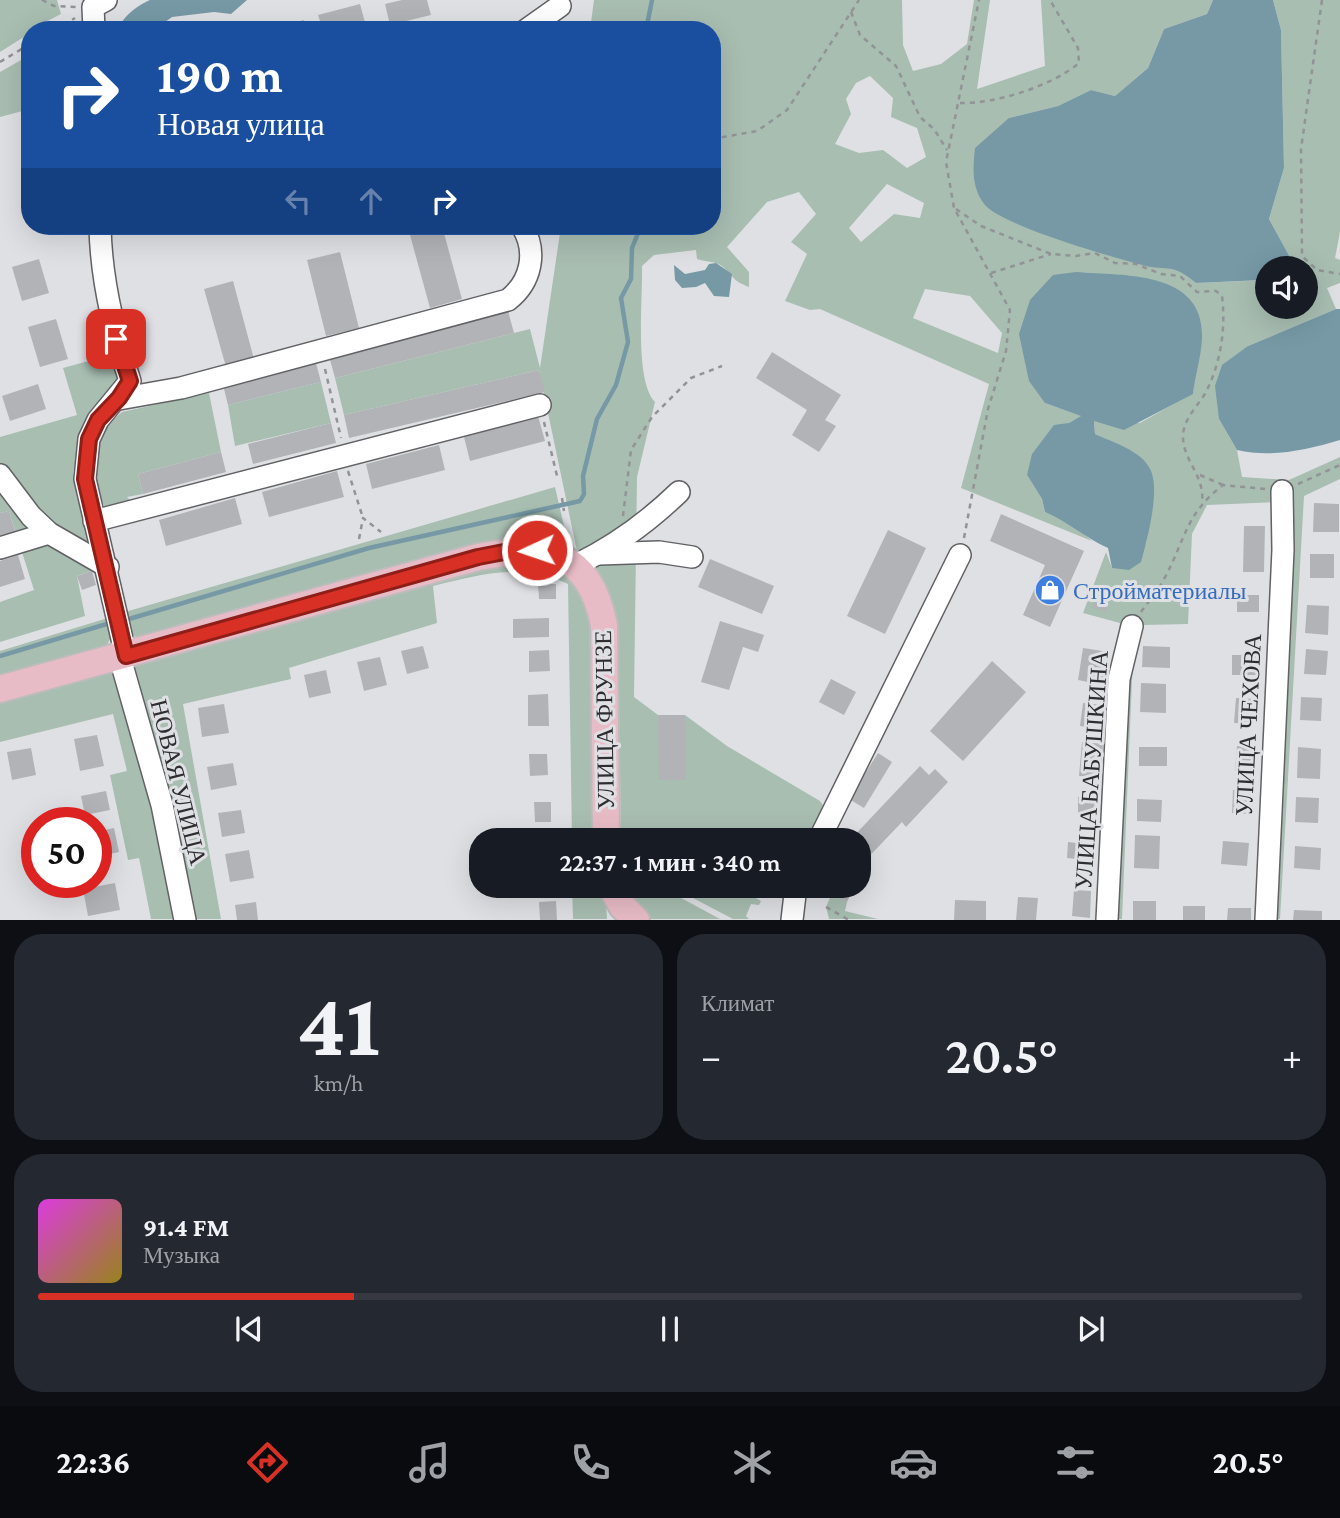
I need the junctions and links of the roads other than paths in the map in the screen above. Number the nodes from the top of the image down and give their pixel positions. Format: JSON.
{"nodes":[{"id":1,"x":560,"y":6,"type":"dead end"},
{"id":2,"x":539,"y":21,"type":"edge"},
{"id":3,"x":100,"y":235,"type":"edge"},
{"id":4,"x":527,"y":235,"type":"edge"},
{"id":5,"x":119,"y":398,"type":"junction"},
{"id":6,"x":540,"y":405,"type":"road end"},
{"id":7,"x":0,"y":475,"type":"edge"},
{"id":8,"x":1282,"y":491,"type":"road end"},
{"id":9,"x":679,"y":492,"type":"dead end"},
{"id":10,"x":94,"y":521,"type":"junction"},
{"id":11,"x":49,"y":533,"type":"junction"},
{"id":12,"x":0,"y":548,"type":"edge"},
{"id":13,"x":960,"y":555,"type":"road end"},
{"id":14,"x":692,"y":557,"type":"dead end"},
{"id":15,"x":587,"y":559,"type":"junction"},
{"id":16,"x":108,"y":567,"type":"junction"},
{"id":17,"x":1132,"y":626,"type":"road end"},
{"id":18,"x":123,"y":657,"type":"junction"},
{"id":19,"x":0,"y":689,"type":"edge"},
{"id":20,"x":606,"y":828,"type":"edge"},
{"id":21,"x":825,"y":828,"type":"edge"},
{"id":22,"x":612,"y":898,"type":"edge"},
{"id":23,"x":620,"y":898,"type":"edge"},
{"id":24,"x":795,"y":898,"type":"edge"},
{"id":25,"x":185,"y":919,"type":"edge"},
{"id":26,"x":615,"y":919,"type":"edge"},
{"id":27,"x":636,"y":919,"type":"edge"},
{"id":28,"x":792,"y":919,"type":"edge"},
{"id":29,"x":1107,"y":919,"type":"edge"},
{"id":30,"x":1265,"y":919,"type":"edge"}],
"edges":[{"from":1,"to":2,"type":"street"},
{"from":3,"to":5,"type":"street","name":"НОВАЯ УЛИЦА"},
{"from":4,"to":5,"type":"street"},
{"from":5,"to":10,"type":"street","name":"НОВАЯ УЛИЦА"},
{"from":6,"to":10,"type":"street"},
{"from":7,"to":11,"type":"street"},
{"from":8,"to":30,"type":"street","name":"УЛИЦА ЧЕХОВА"},
{"from":9,"to":15,"type":"street"},
{"from":10,"to":16,"type":"street","name":"НОВАЯ УЛИЦА"},
{"from":11,"to":12,"type":"street"},
{"from":11,"to":16,"type":"street"},
{"from":13,"to":21,"type":"street"},
{"from":14,"to":15,"type":"street"},
{"from":15,"to":18,"type":"main road"},
{"from":15,"to":20,"type":"main road","name":"УЛИЦА ФРУНЗЕ"},
{"from":16,"to":18,"type":"street","name":"НОВАЯ УЛИЦА"},
{"from":17,"to":29,"type":"street","name":"УЛИЦА БАБУШКИНА"},
{"from":18,"to":19,"type":"main road"},
{"from":18,"to":25,"type":"street","name":"НОВАЯ УЛИЦА"},
{"from":22,"to":26,"type":"street"},
{"from":23,"to":27,"type":"main road"},
{"from":24,"to":28,"type":"street"}]}
